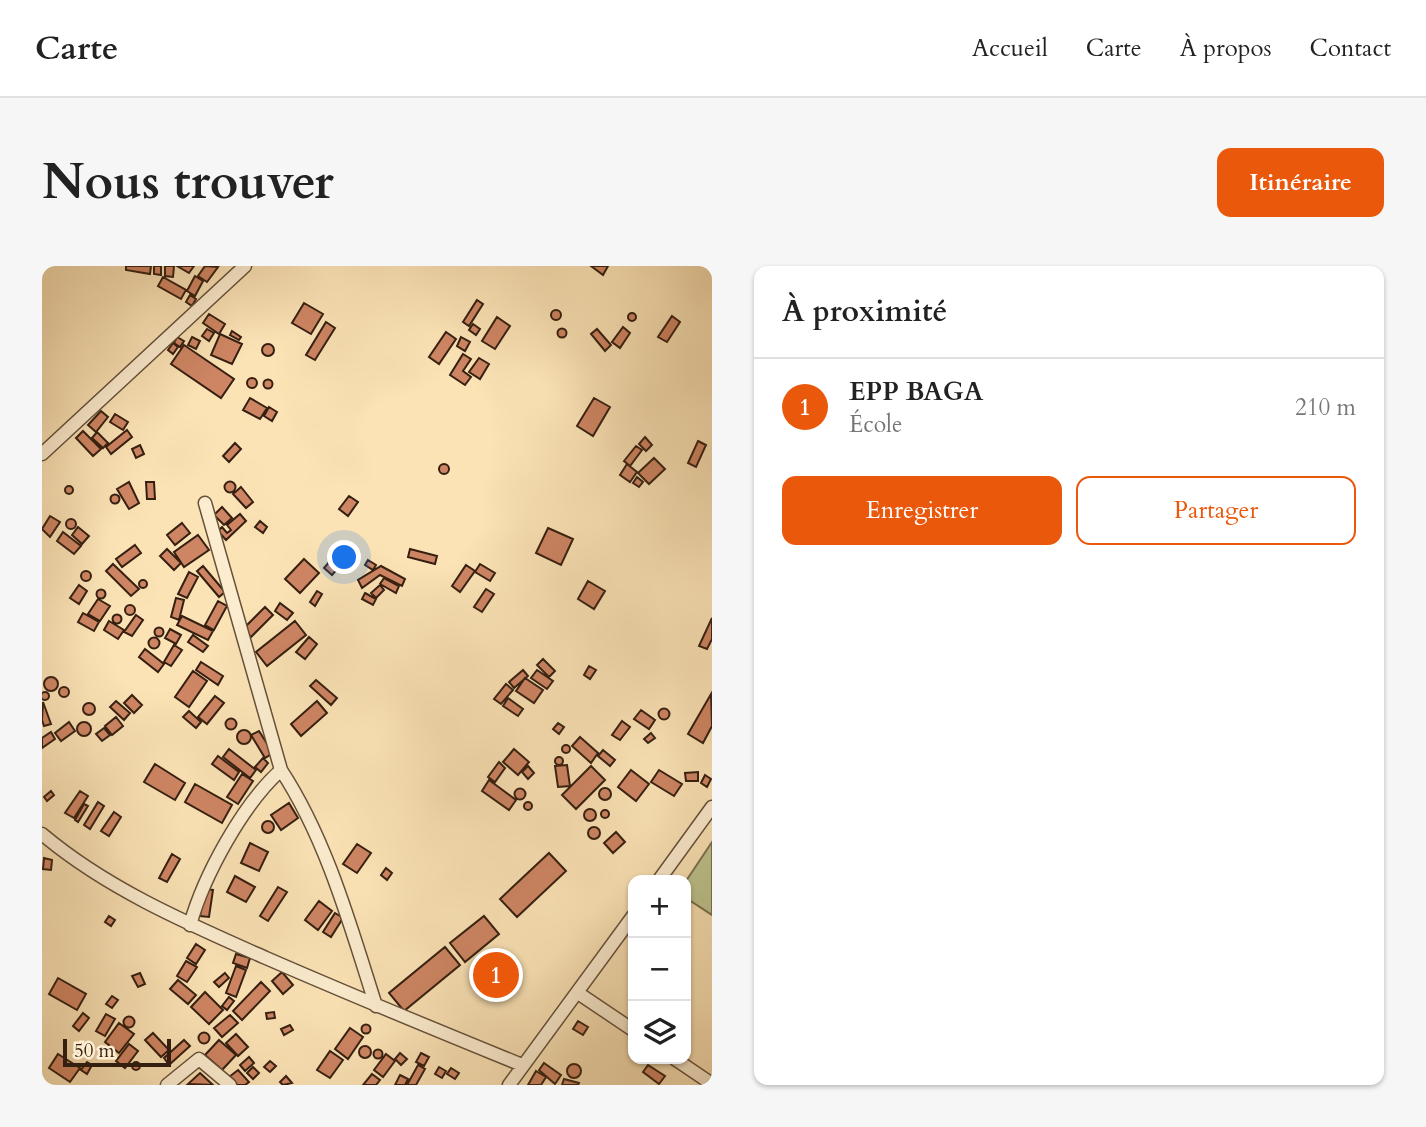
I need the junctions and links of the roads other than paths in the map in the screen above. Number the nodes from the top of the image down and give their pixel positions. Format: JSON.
{"nodes":[{"id":1,"x":245,"y":266,"type":"edge"},
{"id":2,"x":42,"y":454,"type":"edge"},
{"id":3,"x":205,"y":503,"type":"dead end"},
{"id":4,"x":281,"y":770,"type":"junction"},
{"id":5,"x":712,"y":807,"type":"edge"},
{"id":6,"x":42,"y":834,"type":"edge"},
{"id":7,"x":663,"y":875,"type":"edge"},
{"id":8,"x":628,"y":923,"type":"edge"},
{"id":9,"x":190,"y":925,"type":"junction"},
{"id":10,"x":578,"y":993,"type":"junction"},
{"id":11,"x":376,"y":1006,"type":"junction"},
{"id":12,"x":628,"y":1028,"type":"edge"},
{"id":13,"x":682,"y":1064,"type":"edge"},
{"id":14,"x":522,"y":1065,"type":"junction"},
{"id":15,"x":712,"y":1084,"type":"edge"},
{"id":16,"x":167,"y":1085,"type":"edge"},
{"id":17,"x":230,"y":1085,"type":"edge"},
{"id":18,"x":509,"y":1085,"type":"edge"}],
"edges":[{"from":1,"to":2,"type":"street"},
{"from":3,"to":4,"type":"street"},
{"from":4,"to":9,"type":"street"},
{"from":4,"to":11,"type":"street"},
{"from":5,"to":7,"type":"street"},
{"from":6,"to":9,"type":"street"},
{"from":8,"to":10,"type":"street"},
{"from":9,"to":11,"type":"street"},
{"from":10,"to":12,"type":"street"},
{"from":10,"to":14,"type":"street"},
{"from":11,"to":14,"type":"street"},
{"from":13,"to":15,"type":"street"},
{"from":14,"to":18,"type":"street"},
{"from":16,"to":17,"type":"street"}]}
